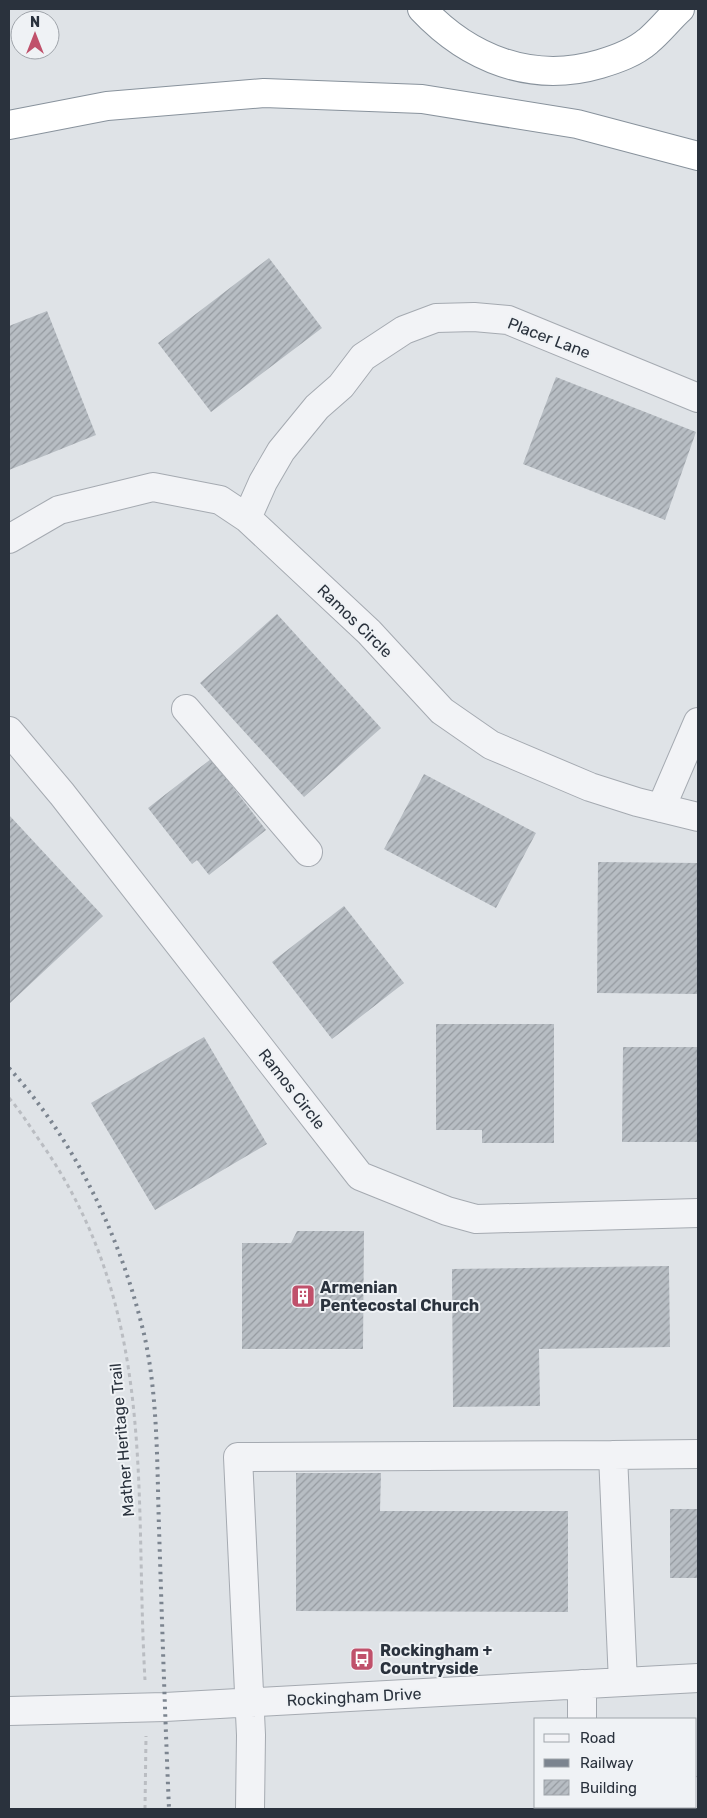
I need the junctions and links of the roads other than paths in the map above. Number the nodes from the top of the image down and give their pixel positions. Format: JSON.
{"nodes":[{"id":1,"x":422,"y":9,"type":"edge"},
{"id":2,"x":680,"y":9,"type":"edge"},
{"id":3,"x":9,"y":125,"type":"edge"},
{"id":4,"x":698,"y":156,"type":"edge"},
{"id":5,"x":698,"y":398,"type":"edge"},
{"id":6,"x":247,"y":518,"type":"junction"},
{"id":7,"x":9,"y":539,"type":"edge"},
{"id":8,"x":186,"y":709,"type":"dead end"},
{"id":9,"x":698,"y":722,"type":"edge"},
{"id":10,"x":9,"y":731,"type":"edge"},
{"id":11,"x":661,"y":808,"type":"junction"},
{"id":12,"x":698,"y":818,"type":"edge"},
{"id":13,"x":308,"y":852,"type":"dead end"},
{"id":14,"x":698,"y":1213,"type":"edge"},
{"id":15,"x":698,"y":1454,"type":"edge"},
{"id":16,"x":613,"y":1456,"type":"junction"},
{"id":17,"x":698,"y":1678,"type":"edge"},
{"id":18,"x":623,"y":1682,"type":"junction"},
{"id":19,"x":582,"y":1684,"type":"junction"},
{"id":20,"x":248,"y":1703,"type":"junction"},
{"id":21,"x":9,"y":1711,"type":"edge"},
{"id":22,"x":582,"y":1718,"type":"edge"},
{"id":23,"x":250,"y":1809,"type":"edge"}],
"edges":[{"from":1,"to":2,"type":"highway"},
{"from":3,"to":4,"type":"highway"},
{"from":5,"to":6,"type":"street","name":"Placer Lane"},
{"from":6,"to":7,"type":"street","name":"Ramos Circle"},
{"from":6,"to":11,"type":"street","name":"Ramos Circle"},
{"from":8,"to":13,"type":"street"},
{"from":9,"to":11,"type":"street"},
{"from":10,"to":14,"type":"street","name":"Ramos Circle"},
{"from":11,"to":12,"type":"street","name":"Ramos Circle"},
{"from":15,"to":16,"type":"street"},
{"from":16,"to":18,"type":"street"},
{"from":16,"to":20,"type":"street"},
{"from":17,"to":18,"type":"street","name":"Rockingham Drive"},
{"from":18,"to":19,"type":"street","name":"Rockingham Drive"},
{"from":19,"to":20,"type":"street","name":"Rockingham Drive"},
{"from":19,"to":22,"type":"street"},
{"from":20,"to":21,"type":"street","name":"Rockingham Drive"},
{"from":20,"to":23,"type":"street"}]}
